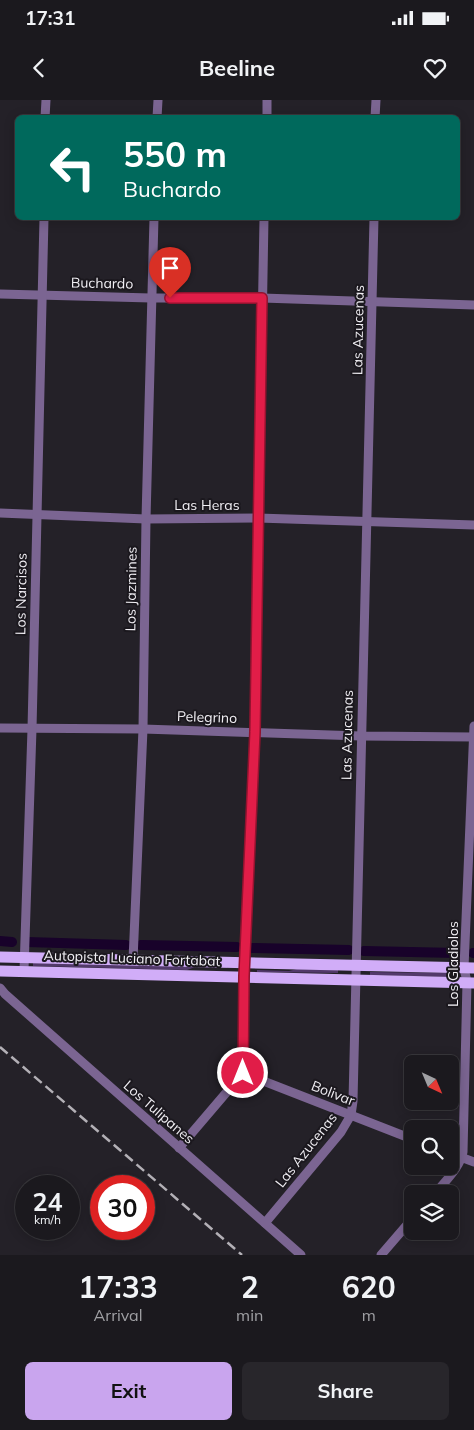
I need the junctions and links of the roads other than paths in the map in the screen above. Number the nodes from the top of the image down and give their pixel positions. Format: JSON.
{"nodes":[{"id":1,"x":46,"y":100,"type":"edge"},
{"id":2,"x":158,"y":100,"type":"edge"},
{"id":3,"x":267,"y":100,"type":"edge"},
{"id":4,"x":376,"y":100,"type":"edge"},
{"id":5,"x":46,"y":115,"type":"edge"},
{"id":6,"x":157,"y":115,"type":"edge"},
{"id":7,"x":267,"y":115,"type":"edge"},
{"id":8,"x":375,"y":115,"type":"edge"},
{"id":9,"x":44,"y":220,"type":"edge"},
{"id":10,"x":154,"y":220,"type":"edge"},
{"id":11,"x":264,"y":220,"type":"edge"},
{"id":12,"x":374,"y":220,"type":"edge"},
{"id":13,"x":0,"y":294,"type":"edge"},
{"id":14,"x":42,"y":295,"type":"junction"},
{"id":15,"x":152,"y":298,"type":"junction"},
{"id":16,"x":262,"y":298,"type":"junction"},
{"id":17,"x":372,"y":302,"type":"junction"},
{"id":18,"x":474,"y":305,"type":"edge"},
{"id":19,"x":0,"y":513,"type":"edge"},
{"id":20,"x":36,"y":514,"type":"junction"},
{"id":21,"x":258,"y":518,"type":"junction"},
{"id":22,"x":146,"y":519,"type":"junction"},
{"id":23,"x":366,"y":522,"type":"junction"},
{"id":24,"x":474,"y":525,"type":"edge"},
{"id":25,"x":474,"y":726,"type":"edge"},
{"id":26,"x":0,"y":728,"type":"edge"},
{"id":27,"x":32,"y":729,"type":"junction"},
{"id":28,"x":143,"y":729,"type":"junction"},
{"id":29,"x":255,"y":732,"type":"junction"},
{"id":30,"x":361,"y":736,"type":"junction"},
{"id":31,"x":474,"y":737,"type":"edge"},
{"id":32,"x":0,"y":957,"type":"edge"},
{"id":33,"x":24,"y":957,"type":"junction"},
{"id":34,"x":133,"y":960,"type":"junction"},
{"id":35,"x":244,"y":963,"type":"junction"},
{"id":36,"x":356,"y":964,"type":"junction"},
{"id":37,"x":469,"y":968,"type":"edge"},
{"id":38,"x":24,"y":970,"type":"junction"},
{"id":39,"x":0,"y":971,"type":"edge"},
{"id":40,"x":244,"y":976,"type":"junction"},
{"id":41,"x":356,"y":980,"type":"junction"},
{"id":42,"x":470,"y":982,"type":"edge"},
{"id":43,"x":0,"y":988,"type":"edge"},
{"id":44,"x":243,"y":1073,"type":"junction"},
{"id":45,"x":351,"y":1114,"type":"junction"},
{"id":46,"x":404,"y":1136,"type":"edge"},
{"id":47,"x":179,"y":1148,"type":"junction"},
{"id":48,"x":459,"y":1157,"type":"edge"},
{"id":49,"x":462,"y":1158,"type":"junction"},
{"id":50,"x":474,"y":1162,"type":"edge"},
{"id":51,"x":442,"y":1185,"type":"edge"},
{"id":52,"x":265,"y":1223,"type":"junction"},
{"id":53,"x":404,"y":1228,"type":"edge"},
{"id":54,"x":301,"y":1255,"type":"edge"},
{"id":55,"x":381,"y":1255,"type":"edge"}],
"edges":[{"from":1,"to":5,"type":"street"},
{"from":2,"to":6,"type":"street"},
{"from":3,"to":7,"type":"street"},
{"from":4,"to":8,"type":"street"},
{"from":9,"to":14,"type":"street","name":"Los Narcisos"},
{"from":10,"to":15,"type":"street","name":"Los Jazmines"},
{"from":11,"to":16,"type":"street"},
{"from":12,"to":17,"type":"street","name":"Las Azucenas"},
{"from":13,"to":14,"type":"street","name":"Buchardo"},
{"from":14,"to":15,"type":"street","name":"Buchardo"},
{"from":14,"to":20,"type":"street","name":"Los Narcisos"},
{"from":15,"to":16,"type":"street","name":"Buchardo"},
{"from":15,"to":22,"type":"street","name":"Los Jazmines"},
{"from":16,"to":17,"type":"street","name":"Buchardo"},
{"from":16,"to":21,"type":"street"},
{"from":17,"to":18,"type":"street","name":"Buchardo"},
{"from":17,"to":23,"type":"street","name":"Las Azucenas"},
{"from":19,"to":20,"type":"street","name":"Las Heras"},
{"from":20,"to":22,"type":"street","name":"Las Heras"},
{"from":20,"to":27,"type":"street","name":"Los Narcisos"},
{"from":21,"to":22,"type":"street","name":"Las Heras"},
{"from":21,"to":23,"type":"street","name":"Las Heras"},
{"from":21,"to":29,"type":"street"},
{"from":22,"to":28,"type":"street","name":"Los Jazmines"},
{"from":23,"to":24,"type":"street","name":"Las Heras"},
{"from":23,"to":30,"type":"street","name":"Las Azucenas"},
{"from":25,"to":31,"type":"street","name":"Los Gladiolos"},
{"from":26,"to":27,"type":"street","name":"Pelegrino"},
{"from":27,"to":28,"type":"street","name":"Pelegrino"},
{"from":27,"to":33,"type":"street","name":"Los Narcisos"},
{"from":28,"to":29,"type":"street","name":"Pelegrino"},
{"from":28,"to":34,"type":"street","name":"Los Jazmines"},
{"from":29,"to":30,"type":"street","name":"Pelegrino"},
{"from":29,"to":35,"type":"street"},
{"from":30,"to":31,"type":"street","name":"Pelegrino"},
{"from":30,"to":36,"type":"street","name":"Las Azucenas"},
{"from":31,"to":37,"type":"street","name":"Los Gladiolos"},
{"from":32,"to":33,"type":"main road","name":"Autopista Luciano Fortabat"},
{"from":33,"to":34,"type":"main road","name":"Autopista Luciano Fortabat"},
{"from":33,"to":38,"type":"street","name":"Los Narcisos"},
{"from":34,"to":35,"type":"main road","name":"Autopista Luciano Fortabat"},
{"from":35,"to":36,"type":"main road","name":"Autopista Luciano Fortabat"},
{"from":35,"to":40,"type":"street"},
{"from":36,"to":37,"type":"main road","name":"Autopista Luciano Fortabat"},
{"from":36,"to":41,"type":"street","name":"Las Azucenas"},
{"from":37,"to":42,"type":"street","name":"Los Gladiolos"},
{"from":38,"to":39,"type":"main road","name":"Autopista Luciano Fortabat"},
{"from":38,"to":40,"type":"main road","name":"Autopista Luciano Fortabat"},
{"from":40,"to":41,"type":"main road","name":"Autopista Luciano Fortabat"},
{"from":40,"to":44,"type":"street"},
{"from":41,"to":42,"type":"main road","name":"Autopista Luciano Fortabat"},
{"from":41,"to":45,"type":"street","name":"Las Azucenas"},
{"from":42,"to":49,"type":"street","name":"Los Gladiolos"},
{"from":43,"to":47,"type":"street","name":"Los Tulipanes"},
{"from":44,"to":45,"type":"street","name":"Bolivar"},
{"from":44,"to":47,"type":"street"},
{"from":45,"to":46,"type":"street","name":"Bolivar"},
{"from":45,"to":52,"type":"street","name":"Las Azucenas"},
{"from":47,"to":52,"type":"street","name":"Los Tulipanes"},
{"from":48,"to":49,"type":"street"},
{"from":49,"to":50,"type":"street"},
{"from":49,"to":51,"type":"street"},
{"from":52,"to":54,"type":"street","name":"Los Tulipanes"},
{"from":53,"to":55,"type":"street"}]}
